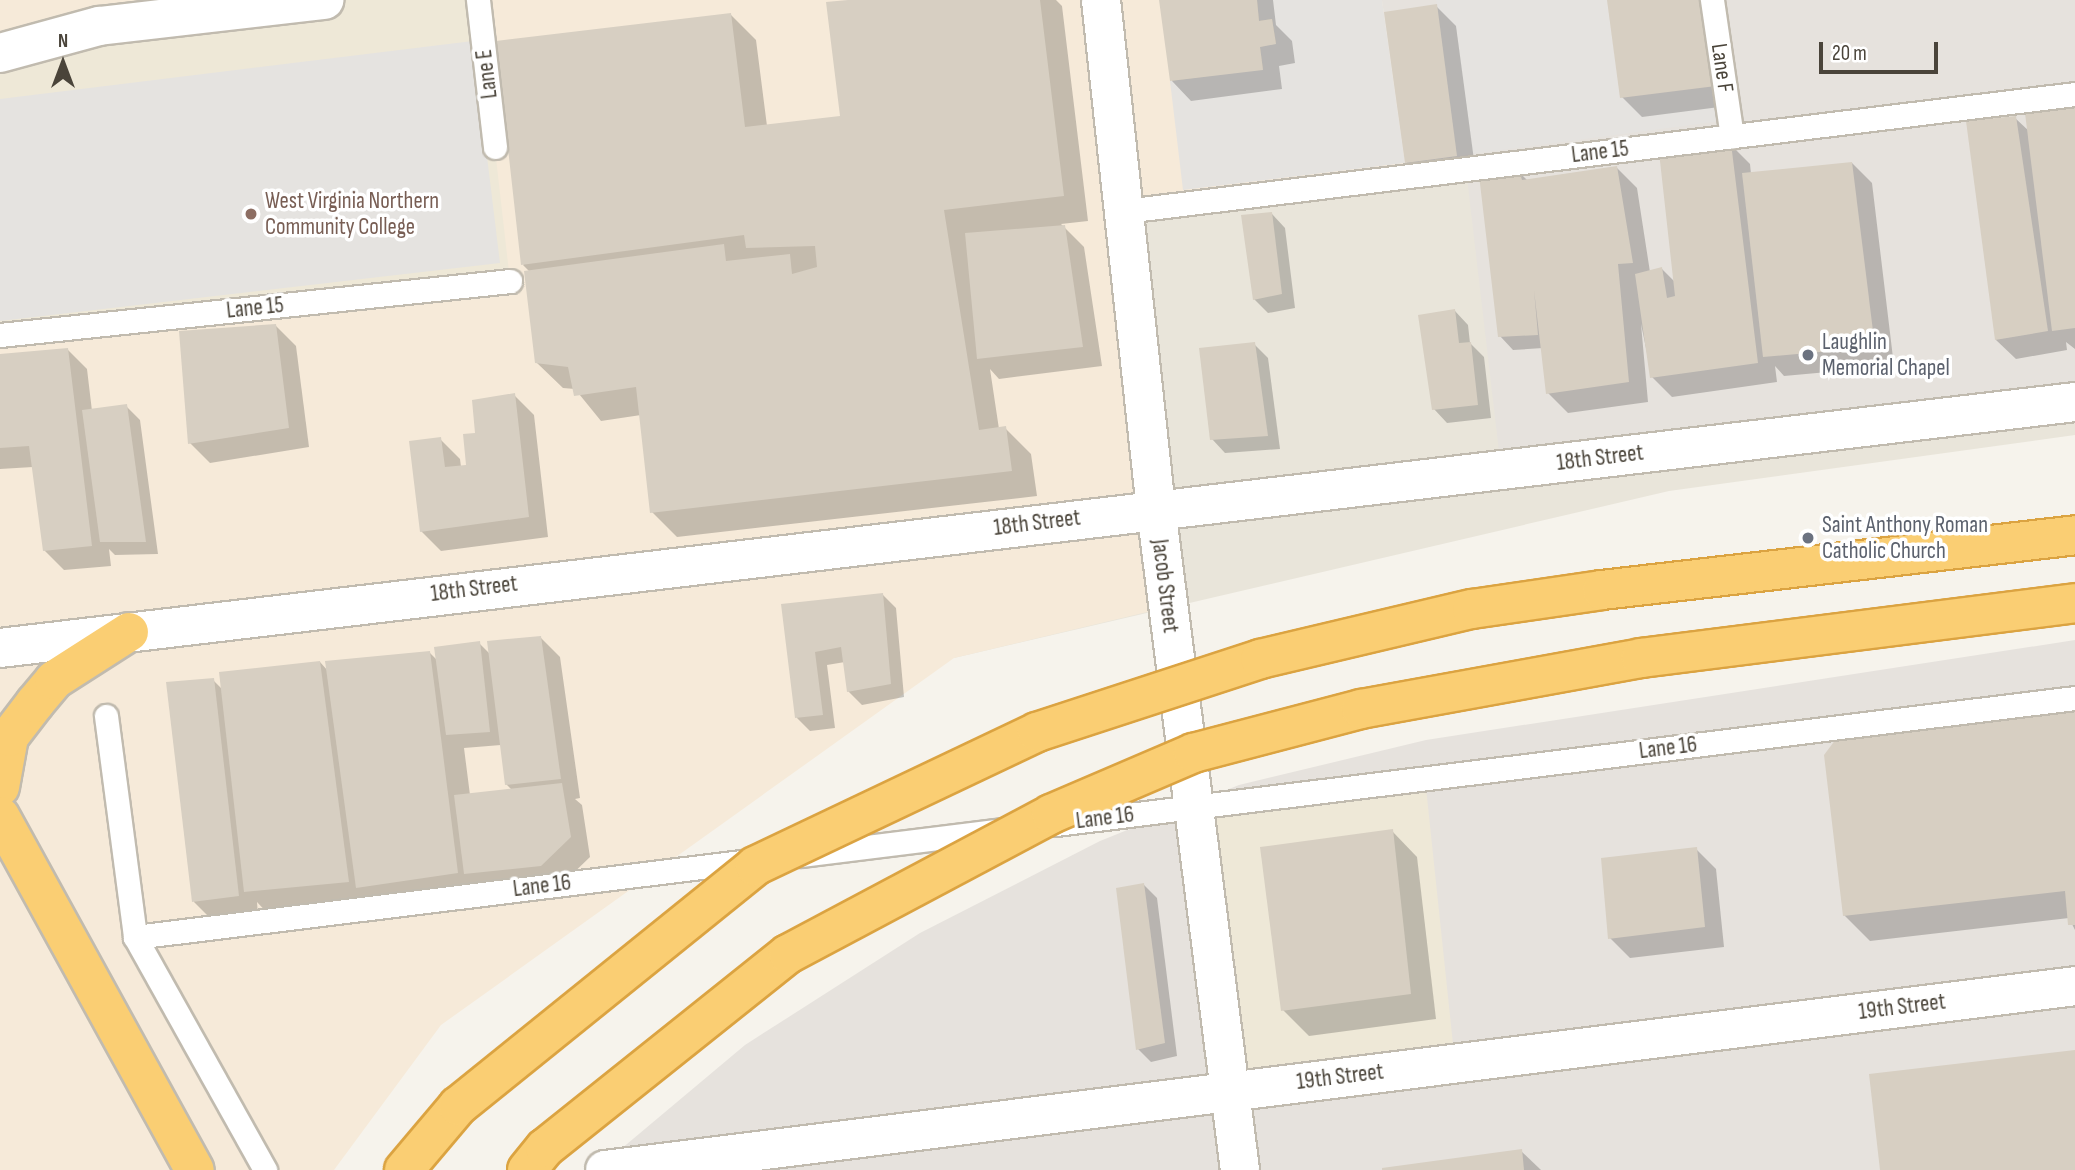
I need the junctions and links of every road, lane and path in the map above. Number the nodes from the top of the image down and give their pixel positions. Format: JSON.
{"nodes":[{"id":1,"x":325,"y":0,"type":"edge"},
{"id":2,"x":478,"y":0,"type":"edge"},
{"id":3,"x":1101,"y":0,"type":"edge"},
{"id":4,"x":1712,"y":0,"type":"edge"},
{"id":5,"x":0,"y":53,"type":"edge"},
{"id":6,"x":2075,"y":94,"type":"edge"},
{"id":7,"x":1731,"y":137,"type":"junction"},
{"id":8,"x":495,"y":147,"type":"dead end"},
{"id":9,"x":1125,"y":211,"type":"junction"},
{"id":10,"x":510,"y":281,"type":"dead end"},
{"id":11,"x":0,"y":335,"type":"edge"},
{"id":12,"x":2075,"y":402,"type":"edge"},
{"id":13,"x":1156,"y":509,"type":"junction"},
{"id":14,"x":2075,"y":534,"type":"edge"},
{"id":15,"x":2075,"y":603,"type":"edge"},
{"id":16,"x":129,"y":632,"type":"junction"},
{"id":17,"x":0,"y":648,"type":"edge"},
{"id":18,"x":2075,"y":698,"type":"edge"},
{"id":19,"x":106,"y":716,"type":"dead end"},
{"id":20,"x":0,"y":787,"type":"edge"},
{"id":21,"x":1193,"y":807,"type":"junction"},
{"id":22,"x":0,"y":816,"type":"edge"},
{"id":23,"x":135,"y":937,"type":"junction"},
{"id":24,"x":2075,"y":986,"type":"edge"},
{"id":25,"x":1229,"y":1091,"type":"junction"},
{"id":26,"x":195,"y":1170,"type":"edge"},
{"id":27,"x":265,"y":1170,"type":"edge"},
{"id":28,"x":404,"y":1170,"type":"edge"},
{"id":29,"x":527,"y":1170,"type":"edge"},
{"id":30,"x":605,"y":1170,"type":"edge"},
{"id":31,"x":1240,"y":1170,"type":"edge"}],
"edges":[{"from":1,"to":5,"type":"street"},
{"from":2,"to":8,"type":"lane","name":"Lane E"},
{"from":3,"to":9,"type":"street","name":"Jacob Street"},
{"from":4,"to":7,"type":"lane","name":"Lane F"},
{"from":6,"to":7,"type":"lane","name":"Lane 15"},
{"from":7,"to":9,"type":"lane","name":"Lane 15"},
{"from":9,"to":13,"type":"street","name":"Jacob Street"},
{"from":10,"to":11,"type":"lane","name":"Lane 15"},
{"from":12,"to":13,"type":"street","name":"18th Street"},
{"from":13,"to":16,"type":"street","name":"18th Street"},
{"from":13,"to":21,"type":"street","name":"Jacob Street"},
{"from":14,"to":28,"type":"highway","bridge":true},
{"from":15,"to":29,"type":"highway","bridge":true},
{"from":16,"to":17,"type":"street","name":"18th Street"},
{"from":16,"to":20,"type":"highway"},
{"from":18,"to":21,"type":"lane","name":"Lane 16"},
{"from":19,"to":23,"type":"lane"},
{"from":21,"to":23,"type":"lane","name":"Lane 16"},
{"from":21,"to":25,"type":"street","name":"Jacob Street"},
{"from":22,"to":26,"type":"highway"},
{"from":23,"to":27,"type":"lane"},
{"from":24,"to":25,"type":"street","name":"19th Street"},
{"from":25,"to":30,"type":"street","name":"19th Street"},
{"from":25,"to":31,"type":"street","name":"Jacob Street"}]}
